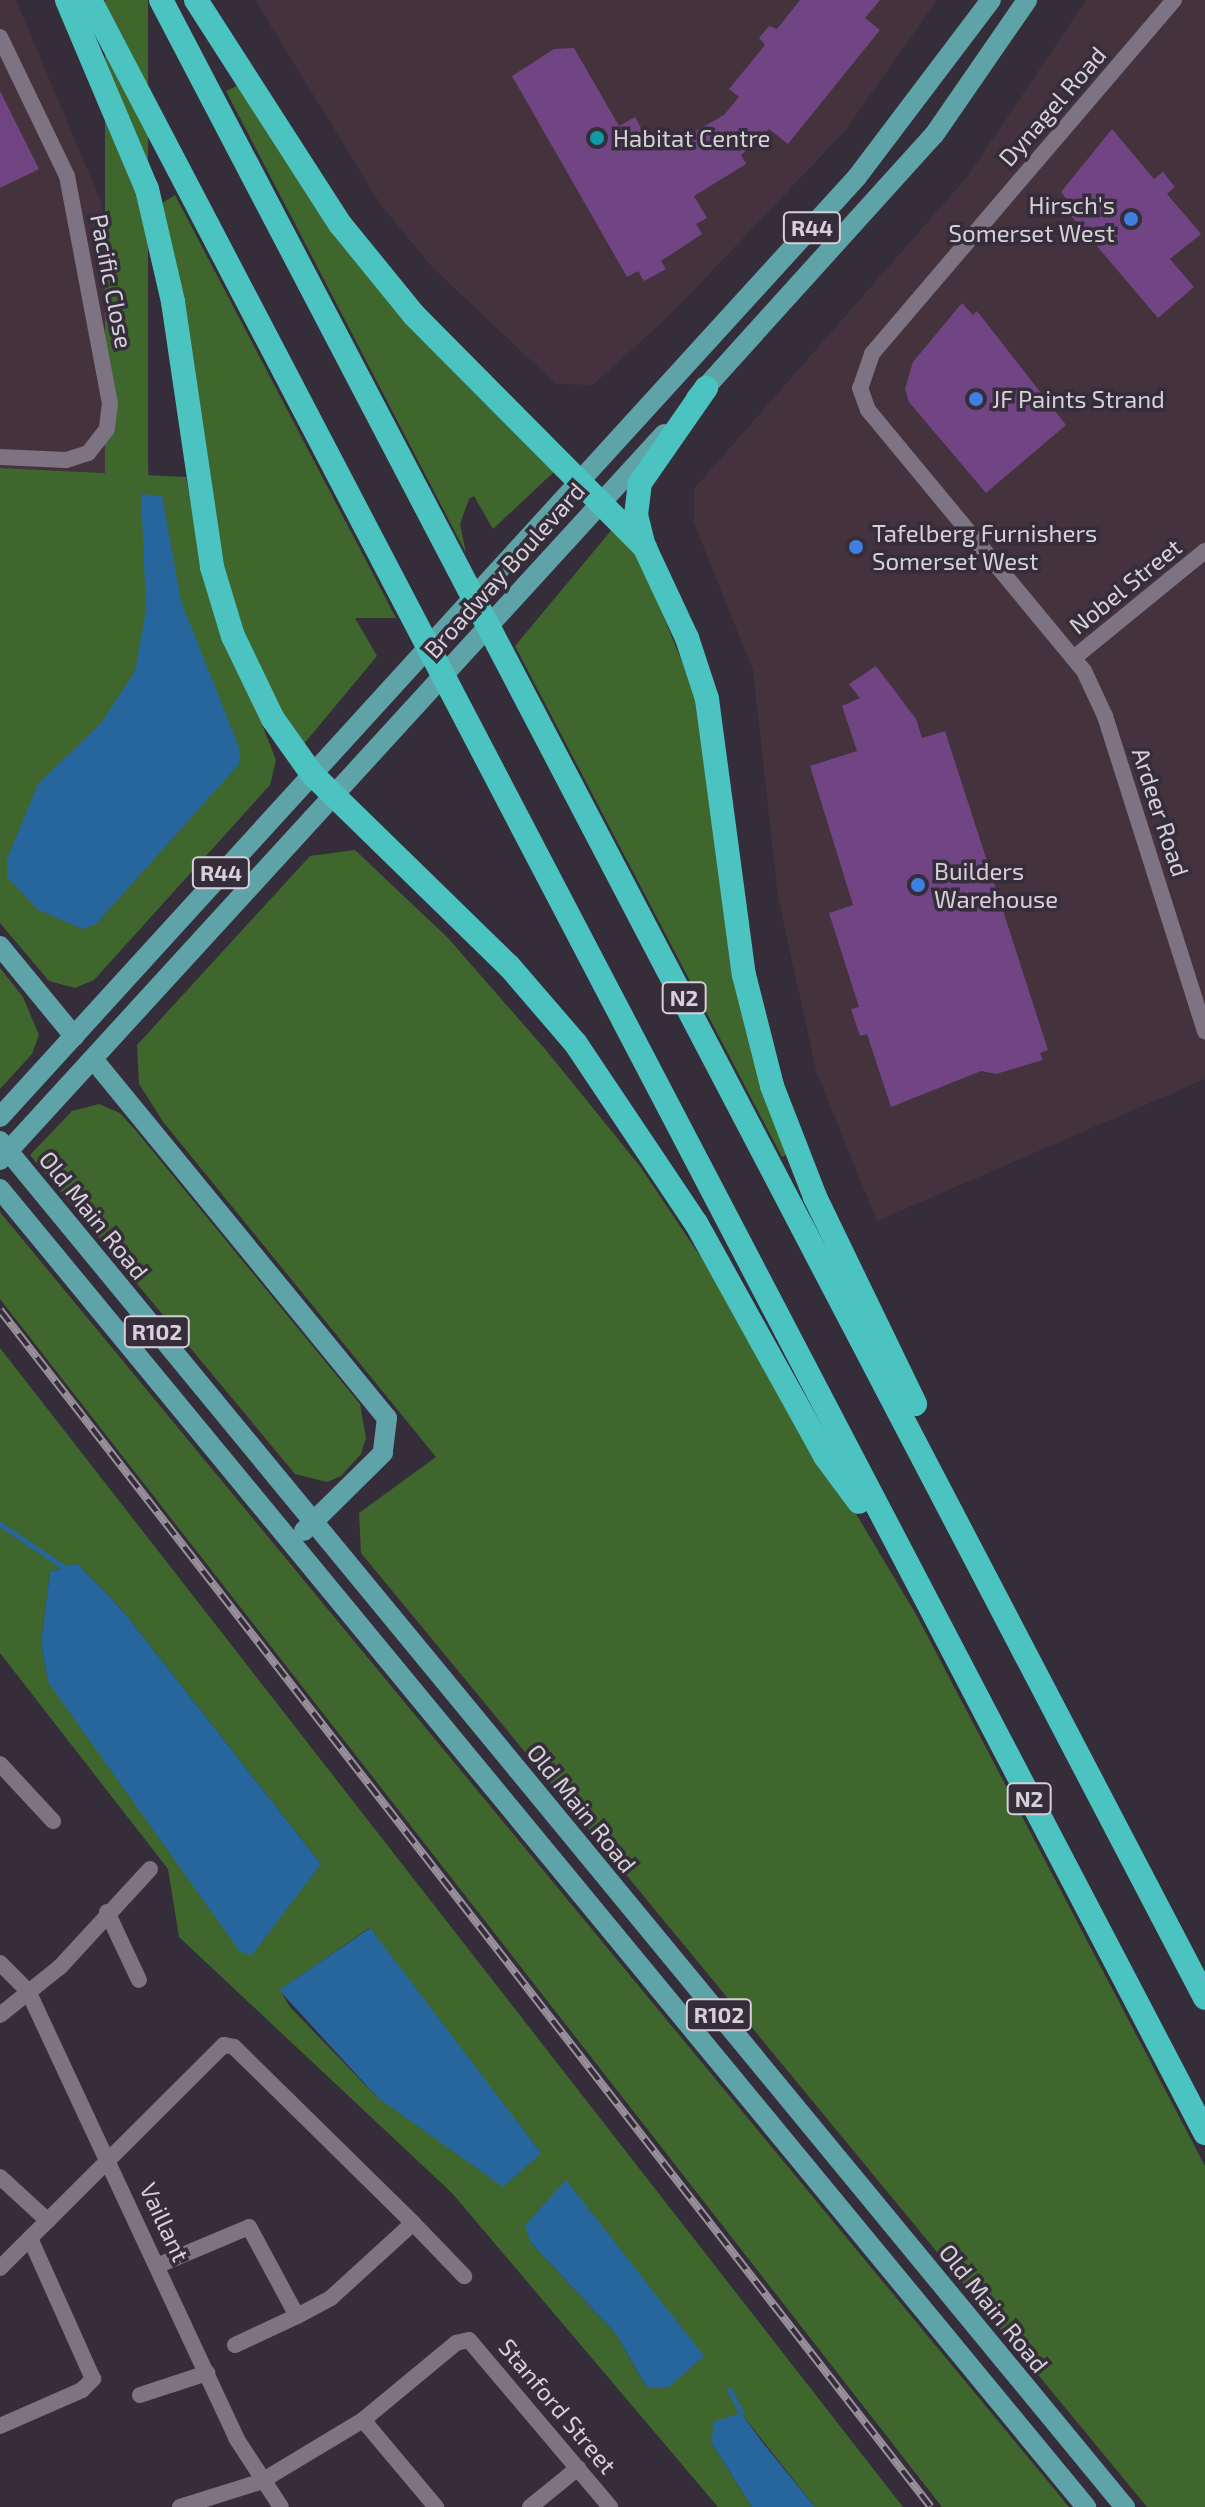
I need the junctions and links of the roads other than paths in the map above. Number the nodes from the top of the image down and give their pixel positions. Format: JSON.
{"nodes":[{"id":1,"x":67,"y":0,"type":"edge"},
{"id":2,"x":90,"y":0,"type":"edge"},
{"id":3,"x":161,"y":0,"type":"edge"},
{"id":4,"x":196,"y":0,"type":"edge"},
{"id":5,"x":991,"y":0,"type":"edge"},
{"id":6,"x":1027,"y":0,"type":"edge"},
{"id":7,"x":1174,"y":0,"type":"edge"},
{"id":8,"x":0,"y":37,"type":"edge"},
{"id":9,"x":706,"y":388,"type":"junction"},
{"id":10,"x":0,"y":457,"type":"edge"},
{"id":11,"x":583,"y":480,"type":"junction"},
{"id":12,"x":603,"y":501,"type":"junction"},
{"id":13,"x":645,"y":548,"type":"junction"},
{"id":14,"x":1205,"y":551,"type":"edge"},
{"id":15,"x":1075,"y":657,"type":"junction"},
{"id":16,"x":312,"y":774,"type":"junction"},
{"id":17,"x":334,"y":795,"type":"junction"},
{"id":18,"x":0,"y":946,"type":"edge"},
{"id":19,"x":1205,"y":1032,"type":"edge"},
{"id":20,"x":74,"y":1036,"type":"junction"},
{"id":21,"x":93,"y":1059,"type":"junction"},
{"id":22,"x":0,"y":1117,"type":"edge"},
{"id":23,"x":9,"y":1140,"type":"edge"},
{"id":24,"x":0,"y":1160,"type":"edge"},
{"id":25,"x":0,"y":1189,"type":"edge"},
{"id":26,"x":314,"y":1523,"type":"junction"},
{"id":27,"x":891,"y":1540,"type":"junction"},
{"id":28,"x":292,"y":1542,"type":"junction"},
{"id":29,"x":975,"y":1554,"type":"junction"},
{"id":30,"x":0,"y":1764,"type":"edge"},
{"id":31,"x":53,"y":1821,"type":"dead end"},
{"id":32,"x":150,"y":1869,"type":"dead end"},
{"id":33,"x":107,"y":1912,"type":"junction"},
{"id":34,"x":0,"y":1963,"type":"edge"},
{"id":35,"x":139,"y":1980,"type":"dead end"},
{"id":36,"x":28,"y":1991,"type":"junction"},
{"id":37,"x":1205,"y":1998,"type":"edge"},
{"id":38,"x":0,"y":2015,"type":"edge"},
{"id":39,"x":1205,"y":2133,"type":"edge"},
{"id":40,"x":110,"y":2161,"type":"junction"},
{"id":41,"x":0,"y":2177,"type":"edge"},
{"id":42,"x":48,"y":2221,"type":"junction"},
{"id":43,"x":413,"y":2223,"type":"junction"},
{"id":44,"x":30,"y":2238,"type":"junction"},
{"id":45,"x":159,"y":2265,"type":"junction"},
{"id":46,"x":0,"y":2268,"type":"edge"},
{"id":47,"x":464,"y":2276,"type":"dead end"},
{"id":48,"x":297,"y":2316,"type":"junction"},
{"id":49,"x":235,"y":2345,"type":"dead end"},
{"id":50,"x":207,"y":2373,"type":"junction"},
{"id":51,"x":140,"y":2395,"type":"dead end"},
{"id":52,"x":363,"y":2420,"type":"junction"},
{"id":53,"x":0,"y":2426,"type":"edge"},
{"id":54,"x":578,"y":2468,"type":"junction"},
{"id":55,"x":260,"y":2482,"type":"junction"},
{"id":56,"x":180,"y":2507,"type":"edge"},
{"id":57,"x":281,"y":2507,"type":"edge"},
{"id":58,"x":436,"y":2507,"type":"edge"},
{"id":59,"x":530,"y":2507,"type":"edge"},
{"id":60,"x":610,"y":2507,"type":"edge"},
{"id":61,"x":1086,"y":2507,"type":"edge"},
{"id":62,"x":1125,"y":2507,"type":"edge"}],
"edges":[{"from":1,"to":16,"type":"highway"},
{"from":2,"to":27,"type":"highway","number":"N2"},
{"from":3,"to":29,"type":"highway","number":"N2"},
{"from":4,"to":11,"type":"highway"},
{"from":5,"to":11,"type":"main road","name":"Broadway Boulevard","number":"R44"},
{"from":6,"to":9,"type":"main road","name":"Broadway Boulevard","number":"R44"},
{"from":7,"to":15,"type":"street","name":"Dynagel Road"},
{"from":8,"to":10,"type":"street","name":"Pacific Close"},
{"from":9,"to":12,"type":"main road","name":"Broadway Boulevard","number":"R44"},
{"from":9,"to":13,"type":"highway"},
{"from":11,"to":12,"type":"highway"},
{"from":11,"to":16,"type":"main road","name":"Broadway Boulevard","number":"R44"},
{"from":12,"to":13,"type":"highway"},
{"from":12,"to":17,"type":"main road","name":"Broadway Boulevard","number":"R44"},
{"from":13,"to":29,"type":"highway"},
{"from":14,"to":15,"type":"street","name":"Nobel Street"},
{"from":15,"to":19,"type":"street","name":"Ardeer Road"},
{"from":16,"to":17,"type":"highway"},
{"from":16,"to":20,"type":"main road","name":"Broadway Boulevard","number":"R44"},
{"from":17,"to":21,"type":"main road","name":"Broadway Boulevard","number":"R44"},
{"from":17,"to":27,"type":"highway"},
{"from":18,"to":20,"type":"main road"},
{"from":20,"to":22,"type":"main road","name":"Broadway Boulevard","number":"R44"},
{"from":21,"to":23,"type":"main road","name":"Broadway Boulevard","number":"R44"},
{"from":21,"to":26,"type":"main road"},
{"from":23,"to":24,"type":"main road","name":"Broadway Boulevard","number":"R44"},
{"from":23,"to":26,"type":"main road","name":"Old Main Road","number":"R102"},
{"from":25,"to":28,"type":"main road","number":"R102"},
{"from":26,"to":28,"type":"main road"},
{"from":26,"to":62,"type":"main road","name":"Old Main Road","number":"R102"},
{"from":27,"to":39,"type":"highway","number":"N2"},
{"from":28,"to":61,"type":"main road","number":"R102"},
{"from":29,"to":37,"type":"highway","number":"N2"},
{"from":30,"to":31,"type":"street"},
{"from":32,"to":33,"type":"street"},
{"from":33,"to":35,"type":"street"},
{"from":33,"to":36,"type":"street"},
{"from":34,"to":36,"type":"street","name":"Vaillant"},
{"from":36,"to":38,"type":"street"},
{"from":36,"to":40,"type":"street","name":"Vaillant"},
{"from":40,"to":42,"type":"street"},
{"from":40,"to":43,"type":"street"},
{"from":40,"to":45,"type":"street","name":"Vaillant"},
{"from":41,"to":42,"type":"street"},
{"from":42,"to":44,"type":"street"},
{"from":43,"to":47,"type":"street"},
{"from":43,"to":48,"type":"street"},
{"from":44,"to":46,"type":"street"},
{"from":44,"to":53,"type":"street"},
{"from":45,"to":48,"type":"street"},
{"from":45,"to":50,"type":"street","name":"Vaillant"},
{"from":48,"to":49,"type":"street"},
{"from":50,"to":51,"type":"street"},
{"from":50,"to":55,"type":"street","name":"Vaillant"},
{"from":52,"to":54,"type":"street","name":"Stanford Street"},
{"from":52,"to":55,"type":"street"},
{"from":52,"to":58,"type":"street"},
{"from":54,"to":59,"type":"street"},
{"from":54,"to":60,"type":"street","name":"Stanford Street"},
{"from":55,"to":56,"type":"street"},
{"from":55,"to":57,"type":"street","name":"Vaillant"}]}
